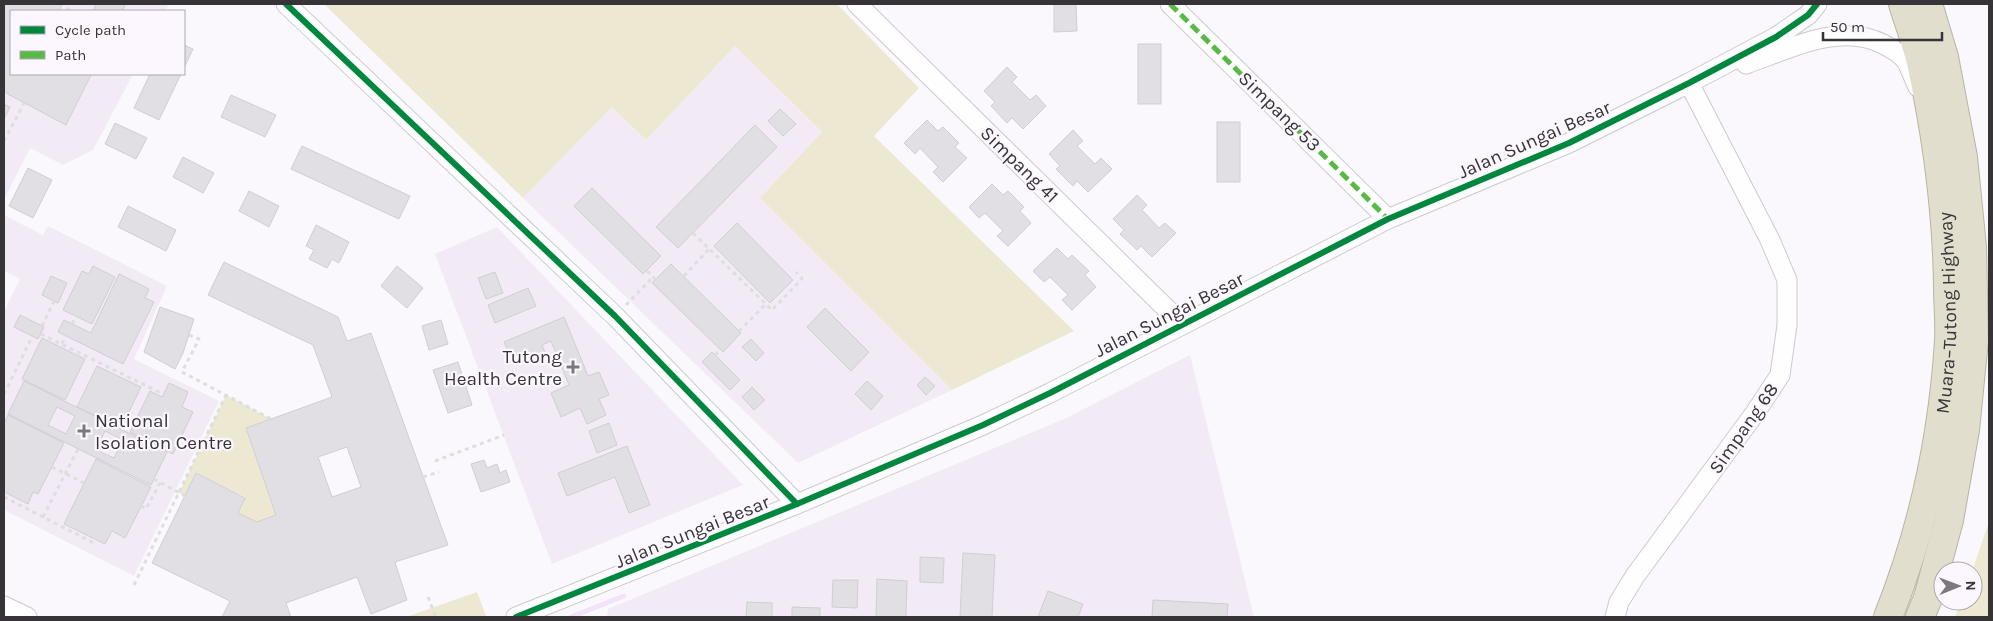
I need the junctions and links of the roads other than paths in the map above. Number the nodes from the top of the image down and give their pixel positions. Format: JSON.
{"nodes":[{"id":1,"x":286,"y":4,"type":"edge"},
{"id":2,"x":856,"y":4,"type":"edge"},
{"id":3,"x":1170,"y":4,"type":"edge"},
{"id":4,"x":1817,"y":4,"type":"edge"},
{"id":5,"x":1903,"y":4,"type":"edge"},
{"id":6,"x":1928,"y":4,"type":"edge"},
{"id":7,"x":1689,"y":83,"type":"junction"},
{"id":8,"x":1937,"y":150,"type":"junction"},
{"id":9,"x":1388,"y":219,"type":"junction"},
{"id":10,"x":1182,"y":324,"type":"junction"},
{"id":11,"x":797,"y":504,"type":"junction"},
{"id":12,"x":4,"y":606,"type":"edge"},
{"id":13,"x":27,"y":617,"type":"edge"},
{"id":14,"x":516,"y":617,"type":"edge"},
{"id":15,"x":1615,"y":617,"type":"edge"},
{"id":16,"x":1888,"y":617,"type":"edge"},
{"id":17,"x":1920,"y":617,"type":"edge"}],
"edges":[{"from":1,"to":11,"type":"street"},
{"from":2,"to":10,"type":"street","name":"Simpang 41"},
{"from":3,"to":9,"type":"street","name":"Simpang 53"},
{"from":4,"to":7,"type":"street","name":"Jalan Sungai Besar"},
{"from":5,"to":8,"type":"highway","name":"Muara–Tutong Highway"},
{"from":6,"to":17,"type":"highway","name":"Muara–Tutong Highway"},
{"from":7,"to":8,"type":"street","name":"Jalan Sungai Besar"},
{"from":7,"to":9,"type":"street","name":"Jalan Sungai Besar"},
{"from":7,"to":15,"type":"street","name":"Simpang 68"},
{"from":8,"to":16,"type":"highway","name":"Muara–Tutong Highway"},
{"from":9,"to":10,"type":"street","name":"Jalan Sungai Besar"},
{"from":10,"to":11,"type":"street","name":"Jalan Sungai Besar"},
{"from":11,"to":14,"type":"street","name":"Jalan Sungai Besar"},
{"from":12,"to":13,"type":"street"}]}
